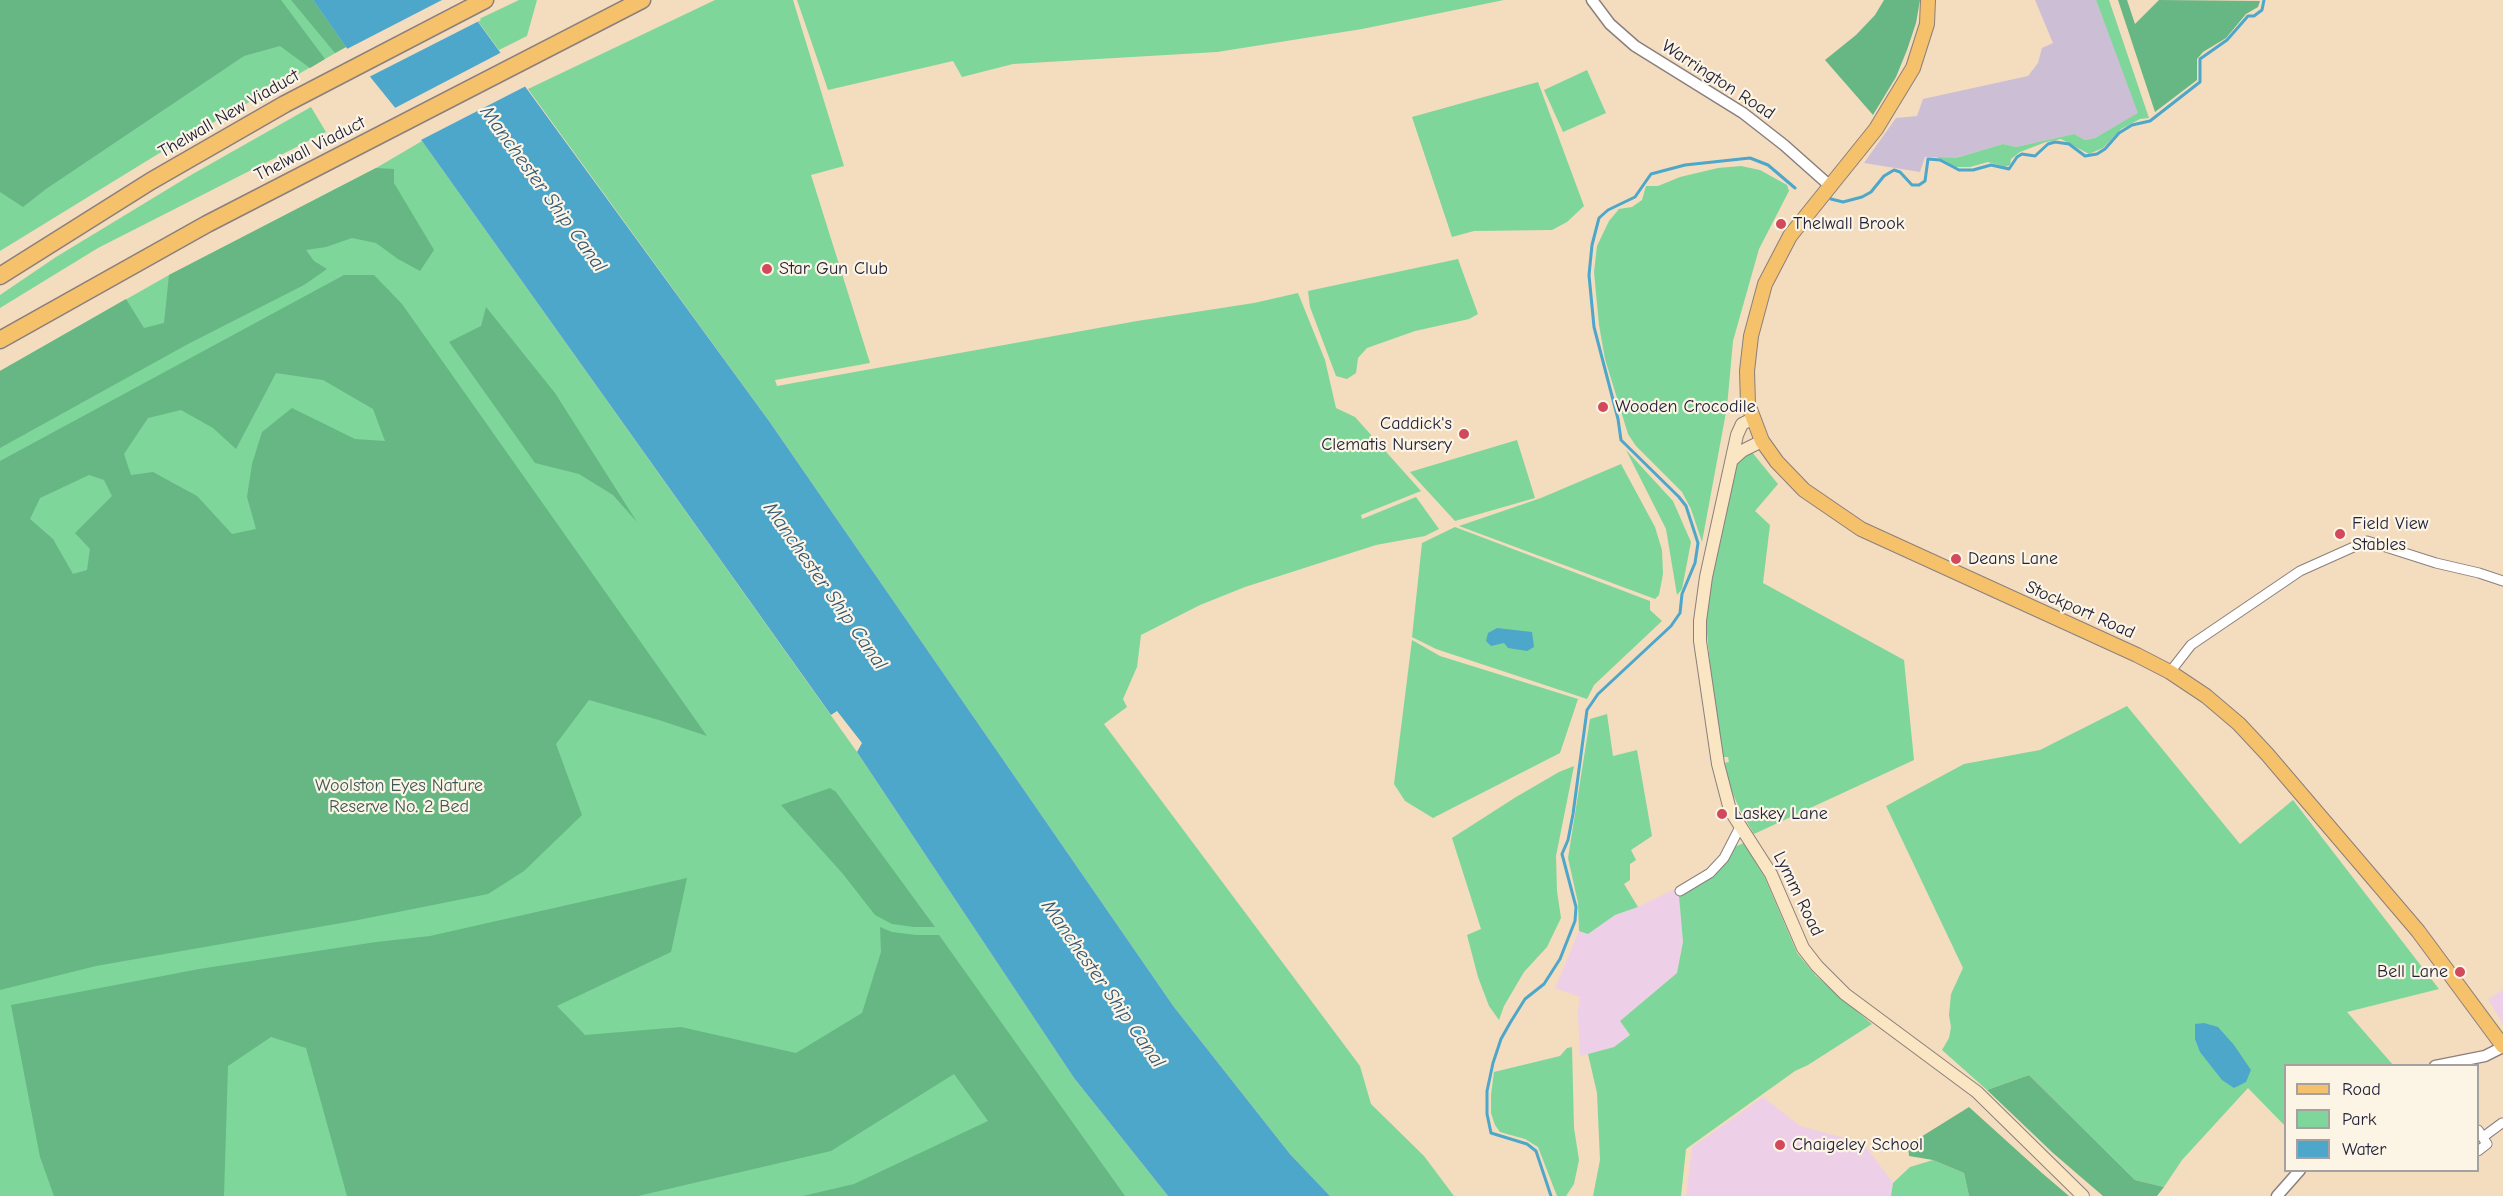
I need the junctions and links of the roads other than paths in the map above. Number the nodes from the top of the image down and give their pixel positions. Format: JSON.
{"nodes":[{"id":1,"x":485,"y":0,"type":"edge"},
{"id":2,"x":642,"y":0,"type":"edge"},
{"id":3,"x":1592,"y":0,"type":"edge"},
{"id":4,"x":1928,"y":0,"type":"edge"},
{"id":5,"x":1829,"y":185,"type":"junction"},
{"id":6,"x":0,"y":276,"type":"edge"},
{"id":7,"x":0,"y":340,"type":"edge"},
{"id":8,"x":1752,"y":419,"type":"junction"},
{"id":9,"x":1762,"y":441,"type":"junction"},
{"id":10,"x":1732,"y":460,"type":"junction"},
{"id":11,"x":2503,"y":581,"type":"edge"},
{"id":12,"x":2170,"y":672,"type":"junction"},
{"id":13,"x":1740,"y":827,"type":"junction"},
{"id":14,"x":1680,"y":891,"type":"dead end"},
{"id":15,"x":2503,"y":1046,"type":"edge"},
{"id":16,"x":2441,"y":1064,"type":"edge"},
{"id":17,"x":2502,"y":1123,"type":"edge"},
{"id":18,"x":2480,"y":1134,"type":"edge"},
{"id":19,"x":2479,"y":1150,"type":"edge"},
{"id":20,"x":2298,"y":1172,"type":"edge"},
{"id":21,"x":2083,"y":1196,"type":"edge"},
{"id":22,"x":2277,"y":1196,"type":"edge"}],
"edges":[{"from":1,"to":6,"type":"highway","name":"Thelwall New Viaduct"},
{"from":2,"to":7,"type":"highway","name":"Thelwall Viaduct"},
{"from":3,"to":5,"type":"street","name":"Warrington Road"},
{"from":4,"to":5,"type":"main road","name":"Stockport Road"},
{"from":5,"to":8,"type":"main road","name":"Stockport Road"},
{"from":8,"to":9,"type":"main road","name":"Stockport Road"},
{"from":8,"to":10,"type":"main road","name":"Lymm Road"},
{"from":9,"to":10,"type":"main road"},
{"from":9,"to":12,"type":"main road","name":"Stockport Road"},
{"from":10,"to":13,"type":"main road","name":"Lymm Road"},
{"from":11,"to":12,"type":"street"},
{"from":12,"to":15,"type":"main road","name":"Stockport Road"},
{"from":13,"to":14,"type":"street"},
{"from":13,"to":21,"type":"main road","name":"Lymm Road"},
{"from":15,"to":16,"type":"street"},
{"from":17,"to":18,"type":"street"},
{"from":18,"to":19,"type":"street"},
{"from":20,"to":22,"type":"street"}]}
